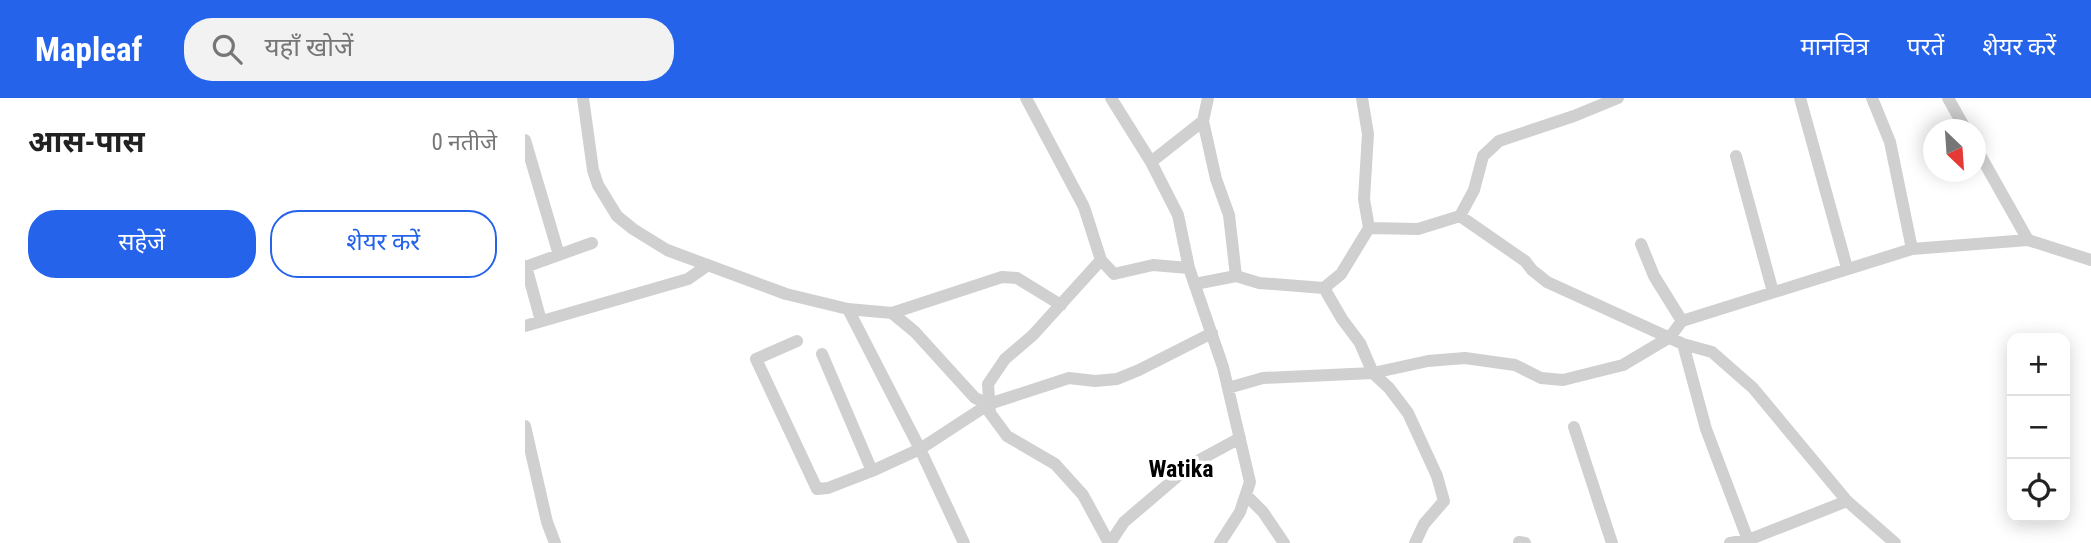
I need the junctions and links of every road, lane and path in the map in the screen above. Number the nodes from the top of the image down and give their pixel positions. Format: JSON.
{"nodes":[{"id":1,"x":583,"y":98,"type":"edge"},
{"id":2,"x":1026,"y":98,"type":"edge"},
{"id":3,"x":1111,"y":98,"type":"edge"},
{"id":4,"x":1208,"y":98,"type":"edge"},
{"id":5,"x":1362,"y":98,"type":"edge"},
{"id":6,"x":1618,"y":98,"type":"edge"},
{"id":7,"x":1800,"y":98,"type":"edge"},
{"id":8,"x":1872,"y":98,"type":"edge"},
{"id":9,"x":1948,"y":98,"type":"edge"},
{"id":10,"x":1960,"y":119,"type":"edge"},
{"id":11,"x":1203,"y":121,"type":"junction"},
{"id":12,"x":526,"y":148,"type":"edge"},
{"id":13,"x":1735,"y":156,"type":"dead end"},
{"id":14,"x":1151,"y":162,"type":"junction"},
{"id":15,"x":1986,"y":164,"type":"edge"},
{"id":16,"x":1460,"y":216,"type":"junction"},
{"id":17,"x":1369,"y":229,"type":"junction"},
{"id":18,"x":2028,"y":240,"type":"junction"},
{"id":19,"x":592,"y":243,"type":"dead end"},
{"id":20,"x":1641,"y":244,"type":"dead end"},
{"id":21,"x":1912,"y":249,"type":"junction"},
{"id":22,"x":559,"y":255,"type":"junction"},
{"id":23,"x":1101,"y":260,"type":"junction"},
{"id":24,"x":2091,"y":260,"type":"edge"},
{"id":25,"x":708,"y":265,"type":"junction"},
{"id":26,"x":526,"y":267,"type":"edge"},
{"id":27,"x":1189,"y":268,"type":"junction"},
{"id":28,"x":1847,"y":268,"type":"junction"},
{"id":29,"x":1236,"y":276,"type":"junction"},
{"id":30,"x":1195,"y":284,"type":"junction"},
{"id":31,"x":1324,"y":288,"type":"junction"},
{"id":32,"x":1773,"y":292,"type":"junction"},
{"id":33,"x":1061,"y":304,"type":"junction"},
{"id":34,"x":848,"y":309,"type":"junction"},
{"id":35,"x":892,"y":313,"type":"junction"},
{"id":36,"x":541,"y":321,"type":"junction"},
{"id":37,"x":1682,"y":321,"type":"junction"},
{"id":38,"x":525,"y":326,"type":"edge"},
{"id":39,"x":1212,"y":333,"type":"junction"},
{"id":40,"x":1670,"y":337,"type":"junction"},
{"id":41,"x":797,"y":341,"type":"dead end"},
{"id":42,"x":1683,"y":344,"type":"junction"},
{"id":43,"x":822,"y":354,"type":"dead end"},
{"id":44,"x":1373,"y":373,"type":"junction"},
{"id":45,"x":1229,"y":388,"type":"junction"},
{"id":46,"x":989,"y":404,"type":"junction"},
{"id":47,"x":525,"y":426,"type":"edge"},
{"id":48,"x":1574,"y":427,"type":"dead end"},
{"id":49,"x":1240,"y":438,"type":"junction"},
{"id":50,"x":920,"y":449,"type":"junction"},
{"id":51,"x":872,"y":471,"type":"junction"},
{"id":52,"x":1246,"y":495,"type":"junction"},
{"id":53,"x":1847,"y":501,"type":"junction"},
{"id":54,"x":1748,"y":540,"type":"junction"},
{"id":55,"x":1519,"y":542,"type":"edge"},
{"id":56,"x":555,"y":543,"type":"edge"},
{"id":57,"x":964,"y":543,"type":"edge"},
{"id":58,"x":1110,"y":543,"type":"edge"},
{"id":59,"x":1220,"y":543,"type":"edge"},
{"id":60,"x":1285,"y":543,"type":"edge"},
{"id":61,"x":1415,"y":543,"type":"edge"},
{"id":62,"x":1525,"y":543,"type":"edge"},
{"id":63,"x":1612,"y":543,"type":"edge"},
{"id":64,"x":1730,"y":543,"type":"edge"},
{"id":65,"x":1895,"y":543,"type":"edge"}],
"edges":[{"from":1,"to":25,"type":"street"},
{"from":2,"to":23,"type":"street"},
{"from":3,"to":14,"type":"street"},
{"from":4,"to":11,"type":"street"},
{"from":5,"to":17,"type":"street"},
{"from":6,"to":16,"type":"street"},
{"from":7,"to":28,"type":"street"},
{"from":8,"to":21,"type":"street"},
{"from":9,"to":10,"type":"street"},
{"from":11,"to":14,"type":"street"},
{"from":11,"to":29,"type":"street"},
{"from":12,"to":22,"type":"street"},
{"from":13,"to":32,"type":"street"},
{"from":14,"to":27,"type":"street"},
{"from":15,"to":18,"type":"street"},
{"from":16,"to":17,"type":"street"},
{"from":16,"to":40,"type":"street"},
{"from":17,"to":31,"type":"street"},
{"from":18,"to":21,"type":"street"},
{"from":18,"to":24,"type":"street"},
{"from":19,"to":22,"type":"street"},
{"from":20,"to":37,"type":"street"},
{"from":21,"to":28,"type":"street"},
{"from":22,"to":26,"type":"street"},
{"from":23,"to":27,"type":"street"},
{"from":23,"to":33,"type":"street"},
{"from":25,"to":34,"type":"street"},
{"from":25,"to":36,"type":"street"},
{"from":26,"to":36,"type":"street"},
{"from":27,"to":30,"type":"street"},
{"from":28,"to":32,"type":"street"},
{"from":29,"to":30,"type":"street"},
{"from":29,"to":31,"type":"street"},
{"from":30,"to":39,"type":"street"},
{"from":31,"to":44,"type":"street"},
{"from":32,"to":37,"type":"street"},
{"from":33,"to":35,"type":"street"},
{"from":33,"to":46,"type":"street"},
{"from":34,"to":35,"type":"street"},
{"from":34,"to":50,"type":"street"},
{"from":35,"to":46,"type":"street"},
{"from":36,"to":38,"type":"street"},
{"from":37,"to":40,"type":"street"},
{"from":39,"to":45,"type":"street"},
{"from":39,"to":46,"type":"street"},
{"from":40,"to":42,"type":"street"},
{"from":40,"to":44,"type":"street"},
{"from":41,"to":51,"type":"street"},
{"from":42,"to":53,"type":"street"},
{"from":42,"to":54,"type":"street"},
{"from":43,"to":51,"type":"street"},
{"from":44,"to":45,"type":"street"},
{"from":44,"to":61,"type":"street"},
{"from":45,"to":49,"type":"street"},
{"from":46,"to":50,"type":"street"},
{"from":46,"to":58,"type":"street"},
{"from":47,"to":56,"type":"street"},
{"from":48,"to":63,"type":"street"},
{"from":49,"to":52,"type":"street"},
{"from":49,"to":58,"type":"street"},
{"from":50,"to":51,"type":"street"},
{"from":50,"to":57,"type":"street"},
{"from":52,"to":59,"type":"street"},
{"from":52,"to":60,"type":"street"},
{"from":53,"to":54,"type":"street"},
{"from":53,"to":65,"type":"street"},
{"from":54,"to":64,"type":"street"},
{"from":55,"to":62,"type":"street"}]}
